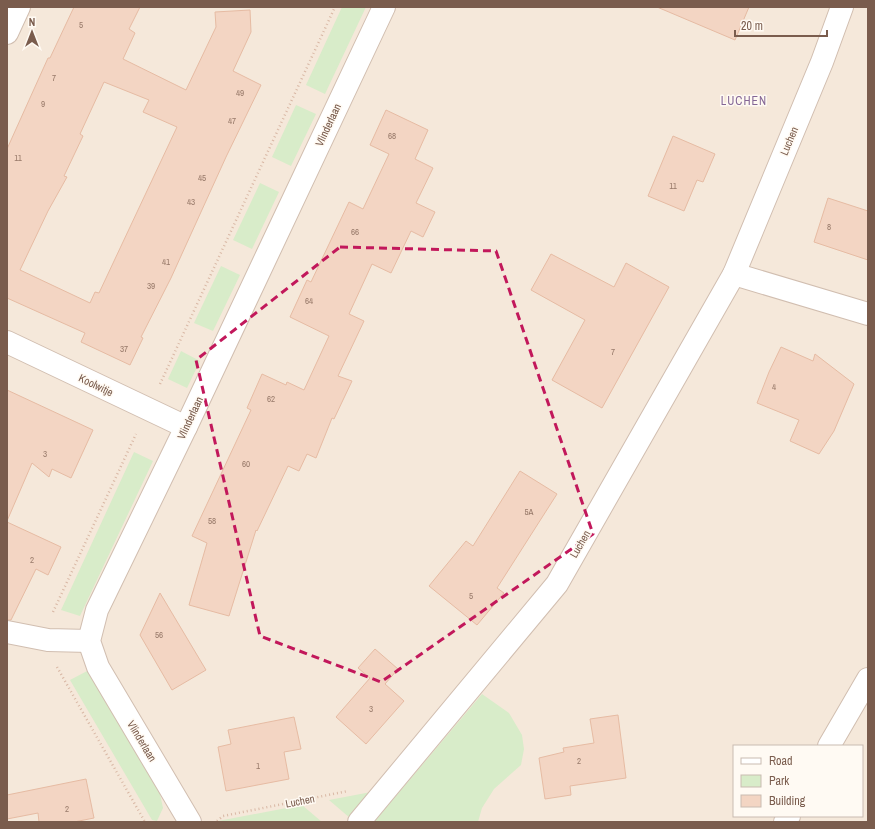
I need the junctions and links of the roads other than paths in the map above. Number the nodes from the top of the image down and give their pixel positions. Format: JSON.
{"nodes":[{"id":1,"x":19,"y":7,"type":"edge"},
{"id":2,"x":384,"y":7,"type":"edge"},
{"id":3,"x":842,"y":7,"type":"edge"},
{"id":4,"x":7,"y":34,"type":"edge"},
{"id":5,"x":734,"y":274,"type":"junction"},
{"id":6,"x":868,"y":314,"type":"edge"},
{"id":7,"x":7,"y":342,"type":"edge"},
{"id":8,"x":186,"y":427,"type":"junction"},
{"id":9,"x":7,"y":632,"type":"edge"},
{"id":10,"x":88,"y":641,"type":"junction"},
{"id":11,"x":868,"y":679,"type":"edge"},
{"id":12,"x":830,"y":745,"type":"edge"},
{"id":13,"x":190,"y":822,"type":"edge"},
{"id":14,"x":359,"y":822,"type":"edge"}],
"edges":[{"from":1,"to":4,"type":"street"},
{"from":2,"to":8,"type":"street","name":"Vlinderlaan"},
{"from":3,"to":5,"type":"street","name":"Luchen"},
{"from":5,"to":6,"type":"street"},
{"from":5,"to":14,"type":"street","name":"Luchen"},
{"from":7,"to":8,"type":"street","name":"Koolwitje"},
{"from":8,"to":10,"type":"street","name":"Vlinderlaan"},
{"from":9,"to":10,"type":"street"},
{"from":10,"to":13,"type":"street","name":"Vlinderlaan"},
{"from":11,"to":12,"type":"street"}]}
